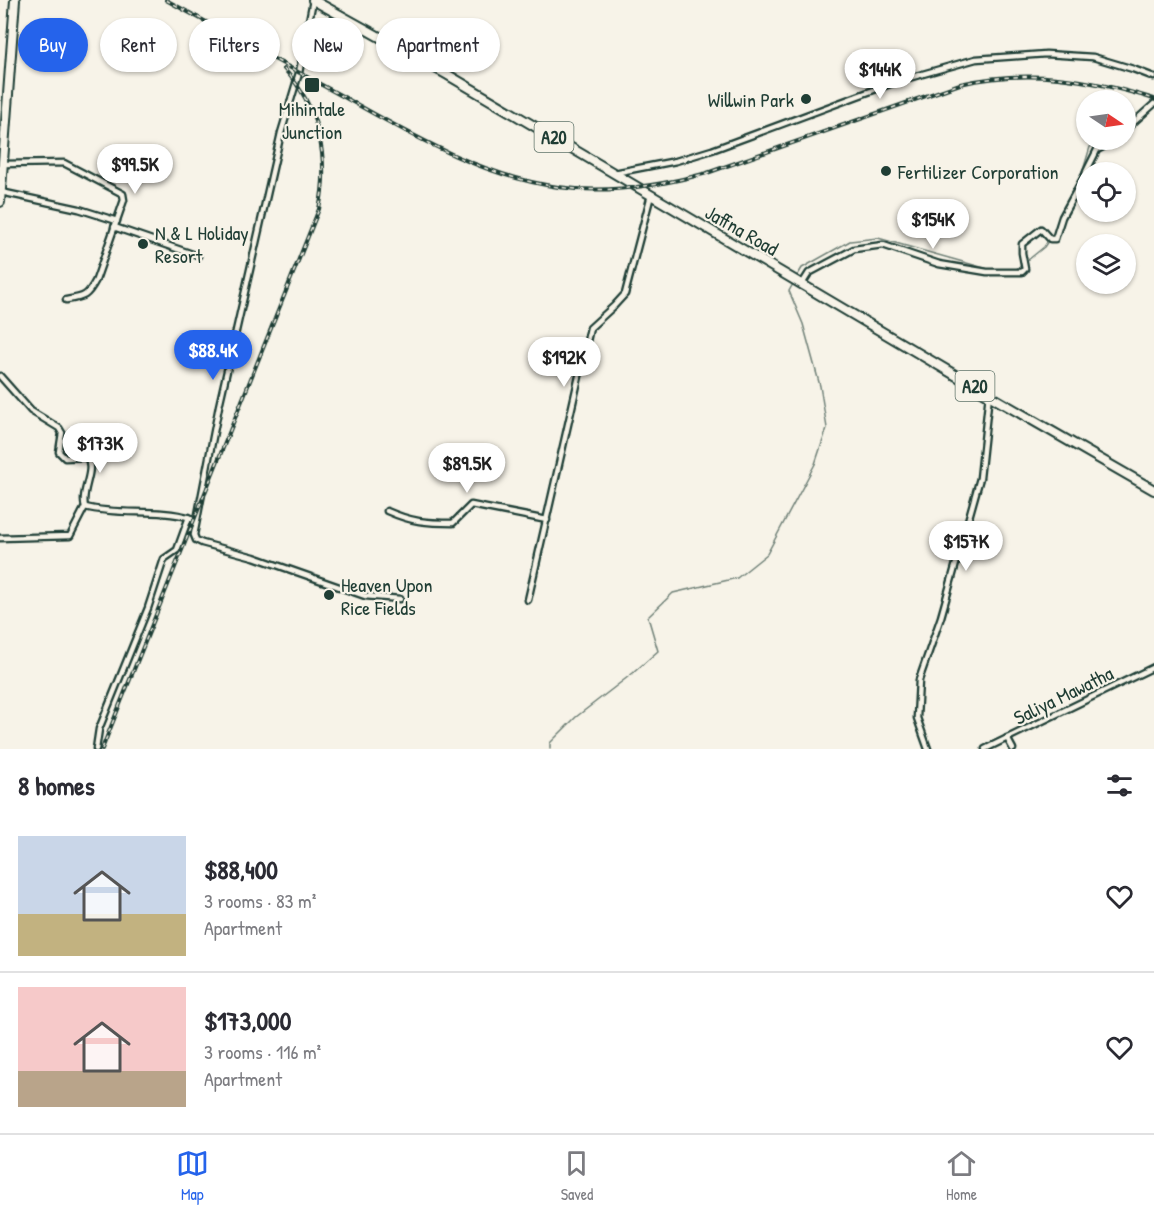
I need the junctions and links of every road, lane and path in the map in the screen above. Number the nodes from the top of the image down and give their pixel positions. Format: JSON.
{"nodes":[{"id":1,"x":15,"y":0,"type":"edge"},
{"id":2,"x":313,"y":0,"type":"edge"},
{"id":3,"x":1154,"y":77,"type":"edge"},
{"id":4,"x":1154,"y":104,"type":"edge"},
{"id":5,"x":1136,"y":120,"type":"edge"},
{"id":6,"x":2,"y":164,"type":"edge"},
{"id":7,"x":614,"y":173,"type":"junction"},
{"id":8,"x":1076,"y":191,"type":"edge"},
{"id":9,"x":1,"y":192,"type":"edge"},
{"id":10,"x":651,"y":195,"type":"junction"},
{"id":11,"x":0,"y":202,"type":"edge"},
{"id":12,"x":117,"y":221,"type":"junction"},
{"id":13,"x":114,"y":227,"type":"junction"},
{"id":14,"x":198,"y":256,"type":"dead end"},
{"id":15,"x":797,"y":281,"type":"junction"},
{"id":16,"x":66,"y":300,"type":"dead end"},
{"id":17,"x":0,"y":376,"type":"edge"},
{"id":18,"x":988,"y":394,"type":"junction"},
{"id":19,"x":1154,"y":490,"type":"edge"},
{"id":20,"x":86,"y":507,"type":"junction"},
{"id":21,"x":387,"y":511,"type":"dead end"},
{"id":22,"x":189,"y":517,"type":"junction"},
{"id":23,"x":197,"y":519,"type":"junction"},
{"id":24,"x":547,"y":520,"type":"junction"},
{"id":25,"x":0,"y":538,"type":"edge"},
{"id":26,"x":400,"y":599,"type":"dead end"},
{"id":27,"x":528,"y":600,"type":"dead end"},
{"id":28,"x":1154,"y":668,"type":"edge"},
{"id":29,"x":1007,"y":738,"type":"junction"},
{"id":30,"x":96,"y":749,"type":"edge"},
{"id":31,"x":928,"y":749,"type":"edge"},
{"id":32,"x":986,"y":749,"type":"edge"},
{"id":33,"x":1012,"y":749,"type":"edge"}],
"edges":[{"from":1,"to":6,"type":"highway"},
{"from":2,"to":7,"type":"highway","name":"Jaffna Road","number":"A20"},
{"from":2,"to":23,"type":"street"},
{"from":3,"to":7,"type":"street"},
{"from":4,"to":5,"type":"street"},
{"from":6,"to":9,"type":"highway"},
{"from":6,"to":12,"type":"street"},
{"from":7,"to":10,"type":"highway","name":"Jaffna Road","number":"A20"},
{"from":8,"to":15,"type":"street"},
{"from":9,"to":11,"type":"highway"},
{"from":9,"to":12,"type":"street"},
{"from":10,"to":15,"type":"highway","name":"Jaffna Road","number":"A20"},
{"from":10,"to":24,"type":"street"},
{"from":12,"to":13,"type":"street"},
{"from":13,"to":14,"type":"street"},
{"from":13,"to":16,"type":"street"},
{"from":15,"to":18,"type":"highway","name":"Jaffna Road","number":"A20"},
{"from":17,"to":20,"type":"street"},
{"from":18,"to":19,"type":"highway","name":"Jaffna Road","number":"A20"},
{"from":18,"to":31,"type":"street"},
{"from":20,"to":22,"type":"street"},
{"from":20,"to":25,"type":"street"},
{"from":21,"to":24,"type":"street"},
{"from":22,"to":23,"type":"street"},
{"from":22,"to":30,"type":"street"},
{"from":23,"to":26,"type":"street"},
{"from":24,"to":27,"type":"street"},
{"from":28,"to":29,"type":"street","name":"Saliya Mawatha"},
{"from":29,"to":32,"type":"street","name":"Saliya Mawatha"},
{"from":29,"to":33,"type":"street"}]}
